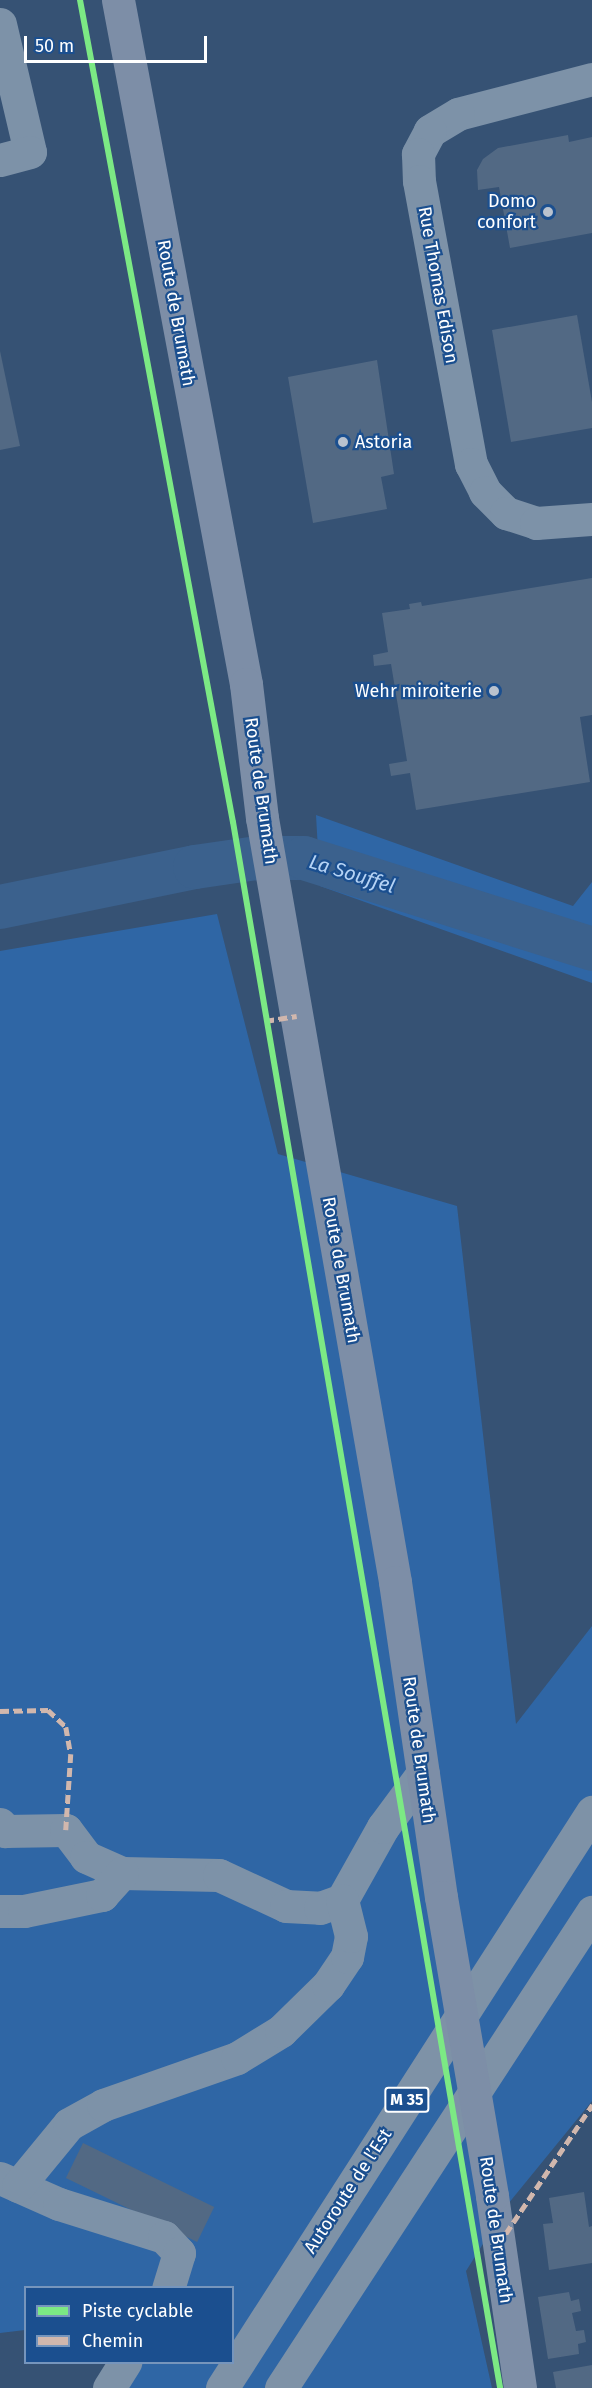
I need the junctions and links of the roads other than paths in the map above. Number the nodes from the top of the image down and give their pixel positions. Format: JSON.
{"nodes":[{"id":1,"x":118,"y":0,"type":"edge"},
{"id":2,"x":130,"y":0,"type":"edge"},
{"id":3,"x":0,"y":24,"type":"edge"},
{"id":4,"x":592,"y":79,"type":"edge"},
{"id":5,"x":147,"y":156,"type":"junction"},
{"id":6,"x":0,"y":160,"type":"edge"},
{"id":7,"x":592,"y":519,"type":"edge"},
{"id":8,"x":423,"y":1773,"type":"junction"},
{"id":9,"x":592,"y":1812,"type":"edge"},
{"id":10,"x":0,"y":1824,"type":"edge"},
{"id":11,"x":122,"y":1873,"type":"junction"},
{"id":12,"x":342,"y":1900,"type":"junction"},
{"id":13,"x":0,"y":1911,"type":"edge"},
{"id":14,"x":592,"y":1912,"type":"edge"},
{"id":15,"x":9,"y":2182,"type":"edge"},
{"id":16,"x":169,"y":2286,"type":"edge"},
{"id":17,"x":124,"y":2364,"type":"edge"},
{"id":18,"x":109,"y":2388,"type":"edge"},
{"id":19,"x":222,"y":2388,"type":"edge"},
{"id":20,"x":281,"y":2388,"type":"edge"},
{"id":21,"x":520,"y":2388,"type":"edge"}],
"edges":[{"from":1,"to":5,"type":"main road","name":"Route de Brumath"},
{"from":2,"to":5,"type":"main road","name":"Route de Brumath"},
{"from":3,"to":6,"type":"street"},
{"from":4,"to":7,"type":"street","name":"Rue Thomas Edison"},
{"from":5,"to":8,"type":"main road","name":"Route de Brumath"},
{"from":8,"to":12,"type":"street"},
{"from":8,"to":21,"type":"main road","name":"Route de Brumath","bridge":true},
{"from":9,"to":19,"type":"highway","name":"Autoroute de l’Est","number":"M 35"},
{"from":10,"to":11,"type":"street"},
{"from":11,"to":12,"type":"street"},
{"from":11,"to":13,"type":"street"},
{"from":12,"to":15,"type":"street"},
{"from":14,"to":20,"type":"highway","number":"M 35"},
{"from":15,"to":16,"type":"street"},
{"from":17,"to":18,"type":"street"}]}
